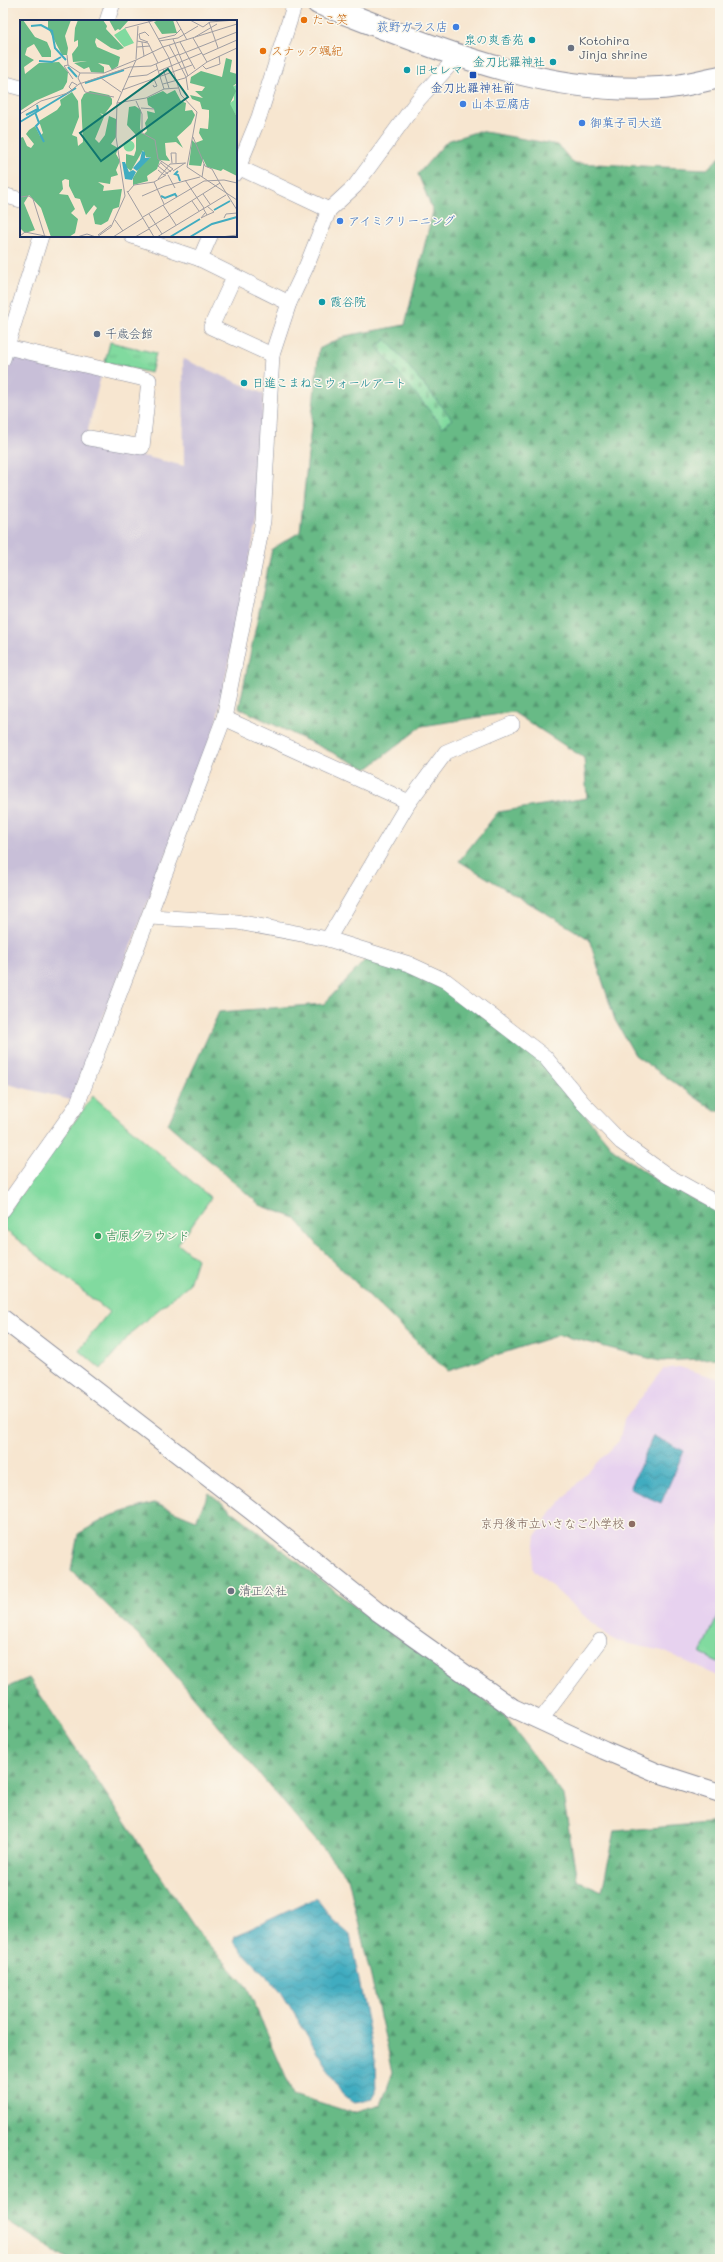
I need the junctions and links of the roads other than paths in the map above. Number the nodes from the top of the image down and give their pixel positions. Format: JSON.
{"nodes":[{"id":1,"x":113,"y":3,"type":"edge"},
{"id":2,"x":295,"y":3,"type":"edge"},
{"id":3,"x":318,"y":3,"type":"edge"},
{"id":4,"x":107,"y":20,"type":"edge"},
{"id":5,"x":457,"y":57,"type":"junction"},
{"id":6,"x":720,"y":77,"type":"edge"},
{"id":7,"x":3,"y":83,"type":"edge"},
{"id":8,"x":20,"y":88,"type":"edge"},
{"id":9,"x":237,"y":169,"type":"edge"},
{"id":10,"x":3,"y":195,"type":"edge"},
{"id":11,"x":20,"y":200,"type":"edge"},
{"id":12,"x":329,"y":210,"type":"junction"},
{"id":13,"x":41,"y":237,"type":"edge"},
{"id":14,"x":135,"y":237,"type":"edge"},
{"id":15,"x":210,"y":237,"type":"edge"},
{"id":16,"x":200,"y":258,"type":"junction"},
{"id":17,"x":234,"y":277,"type":"junction"},
{"id":18,"x":288,"y":303,"type":"junction"},
{"id":19,"x":5,"y":353,"type":"edge"},
{"id":20,"x":272,"y":355,"type":"junction"},
{"id":21,"x":89,"y":438,"type":"dead end"},
{"id":22,"x":224,"y":718,"type":"junction"},
{"id":23,"x":512,"y":724,"type":"dead end"},
{"id":24,"x":409,"y":802,"type":"junction"},
{"id":25,"x":150,"y":917,"type":"junction"},
{"id":26,"x":328,"y":940,"type":"junction"},
{"id":27,"x":720,"y":1205,"type":"edge"},
{"id":28,"x":3,"y":1210,"type":"edge"},
{"id":29,"x":3,"y":1319,"type":"edge"},
{"id":30,"x":600,"y":1641,"type":"dead end"},
{"id":31,"x":540,"y":1721,"type":"junction"},
{"id":32,"x":720,"y":1793,"type":"edge"}],
"edges":[{"from":1,"to":4,"type":"street"},
{"from":2,"to":9,"type":"street"},
{"from":3,"to":5,"type":"main road"},
{"from":5,"to":6,"type":"main road"},
{"from":5,"to":12,"type":"street"},
{"from":7,"to":8,"type":"street"},
{"from":9,"to":12,"type":"street"},
{"from":10,"to":11,"type":"street"},
{"from":12,"to":18,"type":"street"},
{"from":13,"to":19,"type":"street"},
{"from":14,"to":16,"type":"street"},
{"from":15,"to":16,"type":"street"},
{"from":16,"to":17,"type":"street"},
{"from":17,"to":18,"type":"street"},
{"from":17,"to":20,"type":"street"},
{"from":18,"to":20,"type":"street"},
{"from":19,"to":21,"type":"street"},
{"from":20,"to":22,"type":"street"},
{"from":22,"to":24,"type":"street"},
{"from":22,"to":25,"type":"street"},
{"from":23,"to":24,"type":"street"},
{"from":24,"to":26,"type":"street"},
{"from":25,"to":26,"type":"street"},
{"from":25,"to":28,"type":"street"},
{"from":26,"to":27,"type":"street"},
{"from":29,"to":31,"type":"street"},
{"from":30,"to":31,"type":"street"},
{"from":31,"to":32,"type":"street"}]}
